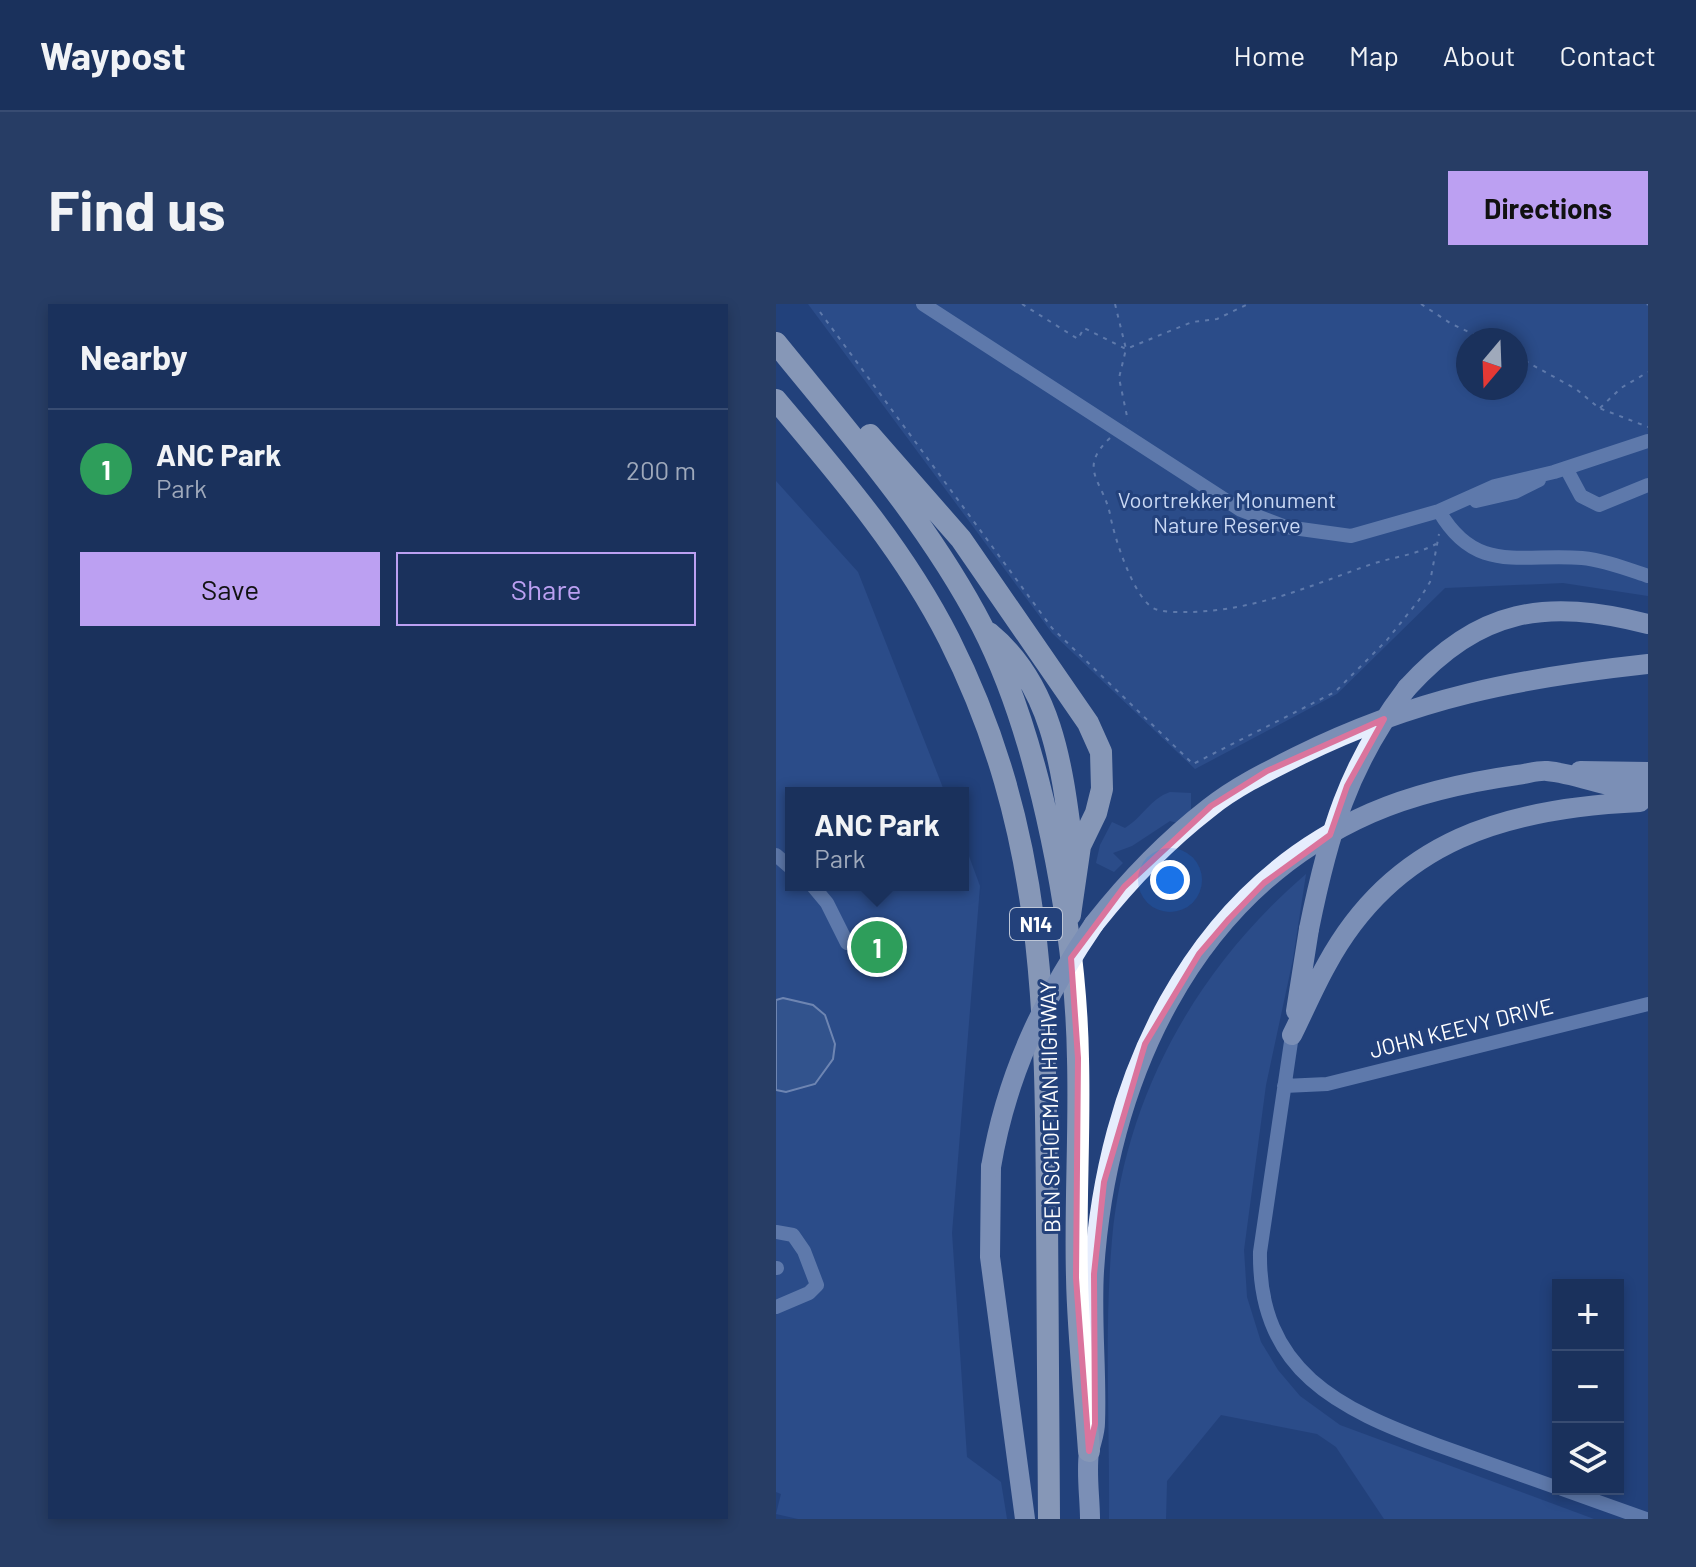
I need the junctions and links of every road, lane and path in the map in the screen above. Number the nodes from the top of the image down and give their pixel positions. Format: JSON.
{"nodes":[{"id":1,"x":923,"y":304,"type":"edge"},
{"id":2,"x":1022,"y":304,"type":"edge"},
{"id":3,"x":1115,"y":304,"type":"edge"},
{"id":4,"x":1248,"y":304,"type":"edge"},
{"id":5,"x":1421,"y":304,"type":"edge"},
{"id":6,"x":820,"y":312,"type":"dead end"},
{"id":7,"x":1464,"y":328,"type":"edge"},
{"id":8,"x":778,"y":334,"type":"edge"},
{"id":9,"x":1126,"y":349,"type":"junction"},
{"id":10,"x":1528,"y":363,"type":"edge"},
{"id":11,"x":1648,"y":372,"type":"edge"},
{"id":12,"x":776,"y":400,"type":"edge"},
{"id":13,"x":1599,"y":408,"type":"junction"},
{"id":14,"x":1648,"y":427,"type":"edge"},
{"id":15,"x":1121,"y":434,"type":"junction"},
{"id":16,"x":1648,"y":441,"type":"edge"},
{"id":17,"x":1560,"y":470,"type":"junction"},
{"id":18,"x":1648,"y":485,"type":"edge"},
{"id":19,"x":1439,"y":511,"type":"junction"},
{"id":20,"x":1448,"y":526,"type":"junction"},
{"id":21,"x":1438,"y":543,"type":"junction"},
{"id":22,"x":1648,"y":576,"type":"edge"},
{"id":23,"x":1648,"y":624,"type":"edge"},
{"id":24,"x":982,"y":627,"type":"junction"},
{"id":25,"x":1648,"y":664,"type":"edge"},
{"id":26,"x":1548,"y":771,"type":"junction"},
{"id":27,"x":1648,"y":772,"type":"edge"},
{"id":28,"x":1648,"y":791,"type":"edge"},
{"id":29,"x":1648,"y":801,"type":"edge"},
{"id":30,"x":1075,"y":868,"type":"junction"},
{"id":31,"x":817,"y":891,"type":"edge"},
{"id":32,"x":1066,"y":927,"type":"junction"},
{"id":33,"x":847,"y":943,"type":"dead end"},
{"id":34,"x":1648,"y":1004,"type":"edge"},
{"id":35,"x":1292,"y":1035,"type":"junction"},
{"id":36,"x":1284,"y":1086,"type":"junction"},
{"id":37,"x":776,"y":1232,"type":"edge"},
{"id":38,"x":776,"y":1307,"type":"edge"},
{"id":39,"x":1089,"y":1451,"type":"junction"},
{"id":40,"x":1552,"y":1485,"type":"edge"},
{"id":41,"x":1579,"y":1495,"type":"edge"},
{"id":42,"x":1025,"y":1519,"type":"edge"},
{"id":43,"x":1049,"y":1519,"type":"edge"},
{"id":44,"x":1090,"y":1519,"type":"edge"},
{"id":45,"x":1646,"y":1519,"type":"edge"}],
"edges":[{"from":1,"to":15,"type":"street"},
{"from":2,"to":9,"type":"path"},
{"from":3,"to":9,"type":"path"},
{"from":4,"to":9,"type":"path"},
{"from":5,"to":7,"type":"path"},
{"from":6,"to":21,"type":"path"},
{"from":8,"to":24,"type":"highway","name":"BEN SCHOEMAN HIGHWAY","number":"N14"},
{"from":8,"to":30,"type":"highway"},
{"from":9,"to":15,"type":"path"},
{"from":10,"to":13,"type":"path"},
{"from":11,"to":13,"type":"path"},
{"from":12,"to":43,"type":"highway","name":"BEN SCHOEMAN HIGHWAY","number":"N14"},
{"from":13,"to":14,"type":"path"},
{"from":15,"to":19,"type":"street"},
{"from":15,"to":21,"type":"path"},
{"from":16,"to":17,"type":"street"},
{"from":17,"to":18,"type":"street"},
{"from":17,"to":19,"type":"street"},
{"from":19,"to":20,"type":"street"},
{"from":20,"to":21,"type":"path"},
{"from":20,"to":22,"type":"street"},
{"from":23,"to":35,"type":"main road","bridge":true},
{"from":24,"to":30,"type":"highway"},
{"from":24,"to":32,"type":"highway","name":"BEN SCHOEMAN HIGHWAY","number":"N14"},
{"from":25,"to":42,"type":"main road","bridge":true},
{"from":26,"to":27,"type":"main road"},
{"from":26,"to":28,"type":"main road"},
{"from":26,"to":39,"type":"main road"},
{"from":29,"to":35,"type":"main road"},
{"from":30,"to":32,"type":"highway"},
{"from":31,"to":33,"type":"street"},
{"from":32,"to":39,"type":"highway","name":"BEN SCHOEMAN HIGHWAY","number":"N14"},
{"from":34,"to":36,"type":"street","name":"JOHN KEEVY DRIVE"},
{"from":35,"to":36,"type":"street"},
{"from":36,"to":40,"type":"street"},
{"from":37,"to":38,"type":"street"},
{"from":39,"to":44,"type":"main road","name":"BEN SCHOEMAN HIGHWAY"},
{"from":41,"to":45,"type":"street"}]}
